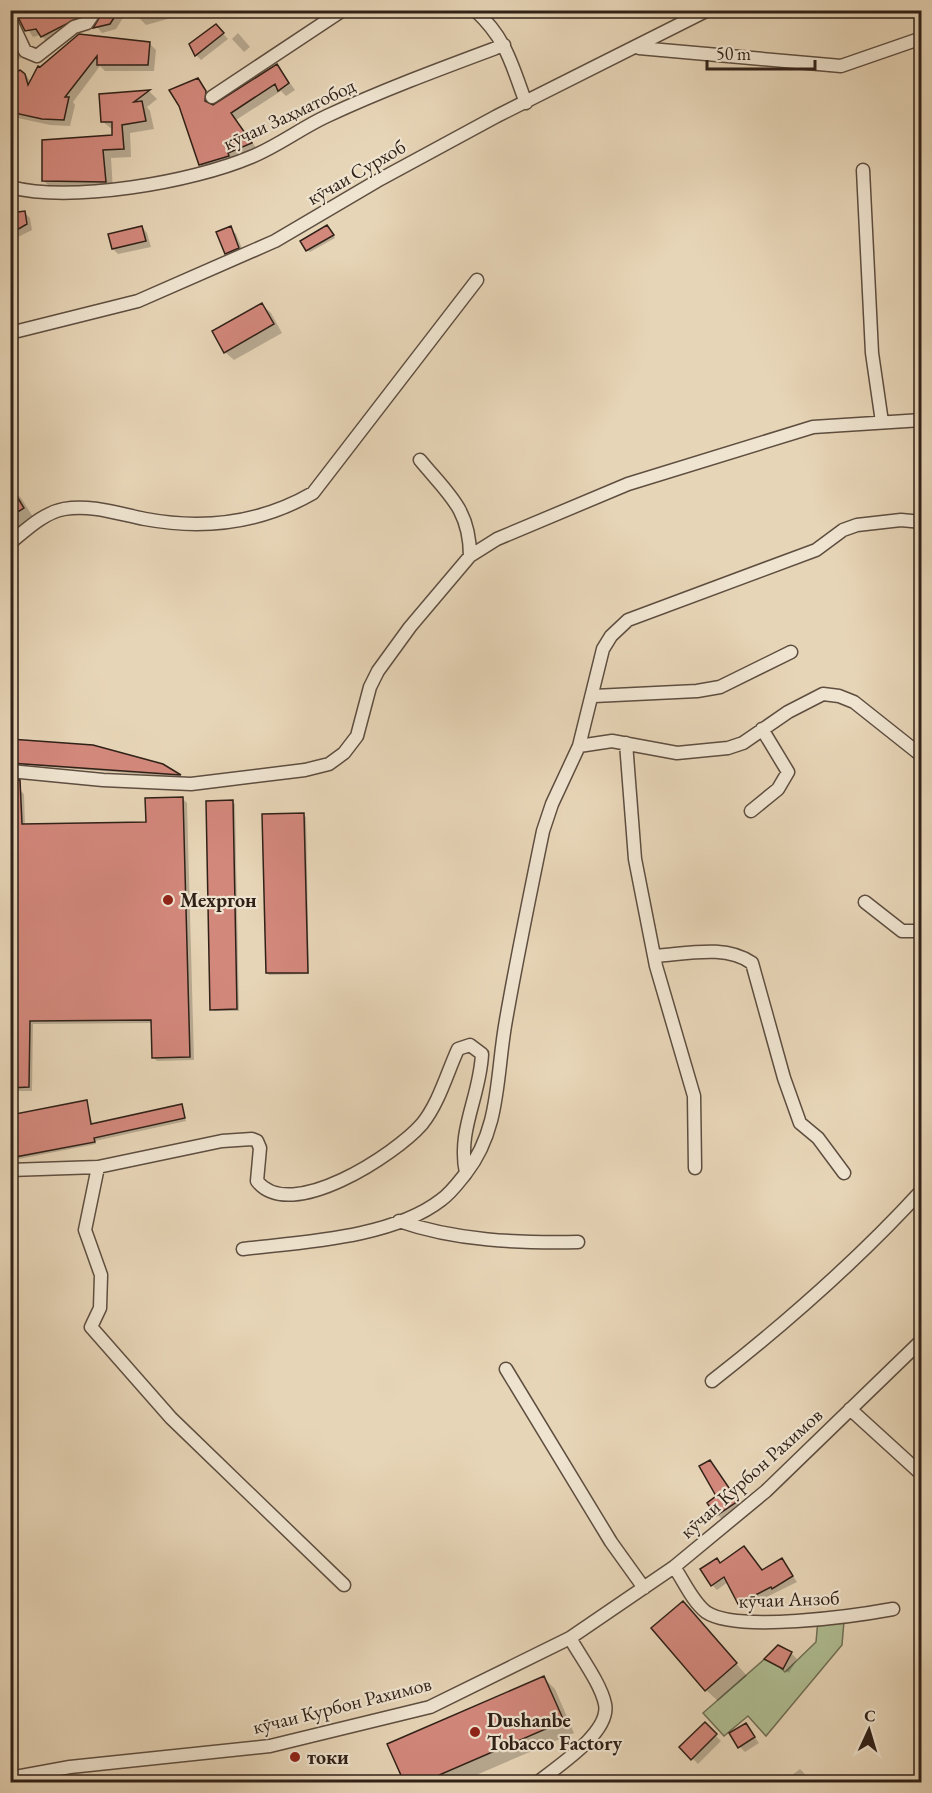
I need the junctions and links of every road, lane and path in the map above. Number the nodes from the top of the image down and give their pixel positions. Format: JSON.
{"nodes":[{"id":1,"x":96,"y":10,"type":"edge"},
{"id":2,"x":343,"y":10,"type":"edge"},
{"id":3,"x":475,"y":10,"type":"edge"},
{"id":4,"x":708,"y":10,"type":"edge"},
{"id":5,"x":10,"y":19,"type":"edge"},
{"id":6,"x":921,"y":38,"type":"edge"},
{"id":7,"x":504,"y":45,"type":"junction"},
{"id":8,"x":638,"y":47,"type":"junction"},
{"id":9,"x":212,"y":97,"type":"dead end"},
{"id":10,"x":526,"y":103,"type":"junction"},
{"id":11,"x":864,"y":170,"type":"dead end"},
{"id":12,"x":10,"y":187,"type":"edge"},
{"id":13,"x":477,"y":280,"type":"dead end"},
{"id":14,"x":10,"y":333,"type":"edge"},
{"id":15,"x":921,"y":420,"type":"edge"},
{"id":16,"x":882,"y":422,"type":"junction"},
{"id":17,"x":420,"y":460,"type":"dead end"},
{"id":18,"x":921,"y":522,"type":"edge"},
{"id":19,"x":10,"y":543,"type":"edge"},
{"id":20,"x":470,"y":556,"type":"junction"},
{"id":21,"x":790,"y":651,"type":"dead end"},
{"id":22,"x":594,"y":696,"type":"junction"},
{"id":23,"x":762,"y":729,"type":"junction"},
{"id":24,"x":626,"y":743,"type":"junction"},
{"id":25,"x":579,"y":746,"type":"junction"},
{"id":26,"x":921,"y":756,"type":"edge"},
{"id":27,"x":10,"y":771,"type":"edge"},
{"id":28,"x":751,"y":811,"type":"dead end"},
{"id":29,"x":865,"y":902,"type":"dead end"},
{"id":30,"x":921,"y":931,"type":"edge"},
{"id":31,"x":654,"y":956,"type":"junction"},
{"id":32,"x":98,"y":1167,"type":"junction"},
{"id":33,"x":695,"y":1168,"type":"dead end"},
{"id":34,"x":10,"y":1170,"type":"edge"},
{"id":35,"x":466,"y":1173,"type":"junction"},
{"id":36,"x":844,"y":1173,"type":"dead end"},
{"id":37,"x":921,"y":1191,"type":"edge"},
{"id":38,"x":399,"y":1221,"type":"junction"},
{"id":39,"x":578,"y":1242,"type":"dead end"},
{"id":40,"x":243,"y":1249,"type":"dead end"},
{"id":41,"x":921,"y":1340,"type":"edge"},
{"id":42,"x":506,"y":1369,"type":"dead end"},
{"id":43,"x":712,"y":1381,"type":"dead end"},
{"id":44,"x":850,"y":1409,"type":"junction"},
{"id":45,"x":921,"y":1470,"type":"edge"},
{"id":46,"x":674,"y":1567,"type":"junction"},
{"id":47,"x":344,"y":1585,"type":"dead end"},
{"id":48,"x":644,"y":1588,"type":"junction"},
{"id":49,"x":893,"y":1609,"type":"dead end"},
{"id":50,"x":570,"y":1638,"type":"junction"},
{"id":51,"x":10,"y":1778,"type":"edge"},
{"id":52,"x":538,"y":1782,"type":"edge"}],
"edges":[{"from":1,"to":5,"type":"street"},
{"from":2,"to":9,"type":"street"},
{"from":3,"to":7,"type":"street"},
{"from":4,"to":8,"type":"street","name":"кӯчаи Сурхоб"},
{"from":6,"to":8,"type":"street"},
{"from":7,"to":10,"type":"street"},
{"from":7,"to":12,"type":"street","name":"кӯчаи Заҳматобод"},
{"from":8,"to":10,"type":"street","name":"кӯчаи Сурхоб"},
{"from":10,"to":14,"type":"street","name":"кӯчаи Сурхоб"},
{"from":11,"to":16,"type":"street"},
{"from":13,"to":19,"type":"street"},
{"from":15,"to":16,"type":"street"},
{"from":16,"to":20,"type":"street"},
{"from":17,"to":20,"type":"street"},
{"from":18,"to":22,"type":"street"},
{"from":20,"to":27,"type":"street"},
{"from":21,"to":22,"type":"street"},
{"from":22,"to":25,"type":"street"},
{"from":23,"to":24,"type":"street"},
{"from":23,"to":26,"type":"street"},
{"from":23,"to":28,"type":"street"},
{"from":24,"to":25,"type":"street"},
{"from":24,"to":31,"type":"street"},
{"from":25,"to":35,"type":"street"},
{"from":29,"to":30,"type":"street"},
{"from":31,"to":33,"type":"street"},
{"from":31,"to":36,"type":"street"},
{"from":32,"to":34,"type":"street"},
{"from":32,"to":35,"type":"street"},
{"from":32,"to":47,"type":"street"},
{"from":35,"to":38,"type":"street"},
{"from":37,"to":43,"type":"street"},
{"from":38,"to":39,"type":"street"},
{"from":38,"to":40,"type":"street"},
{"from":41,"to":44,"type":"street","name":"кӯчаи Курбон Рахимов"},
{"from":42,"to":48,"type":"street"},
{"from":44,"to":45,"type":"street"},
{"from":44,"to":46,"type":"street","name":"кӯчаи Курбон Рахимов"},
{"from":46,"to":48,"type":"street","name":"кӯчаи Курбон Рахимов"},
{"from":46,"to":49,"type":"street","name":"кӯчаи Анзоб"},
{"from":48,"to":50,"type":"street","name":"кӯчаи Курбон Рахимов"},
{"from":50,"to":51,"type":"street","name":"кӯчаи Курбон Рахимов"},
{"from":50,"to":52,"type":"street"}]}
